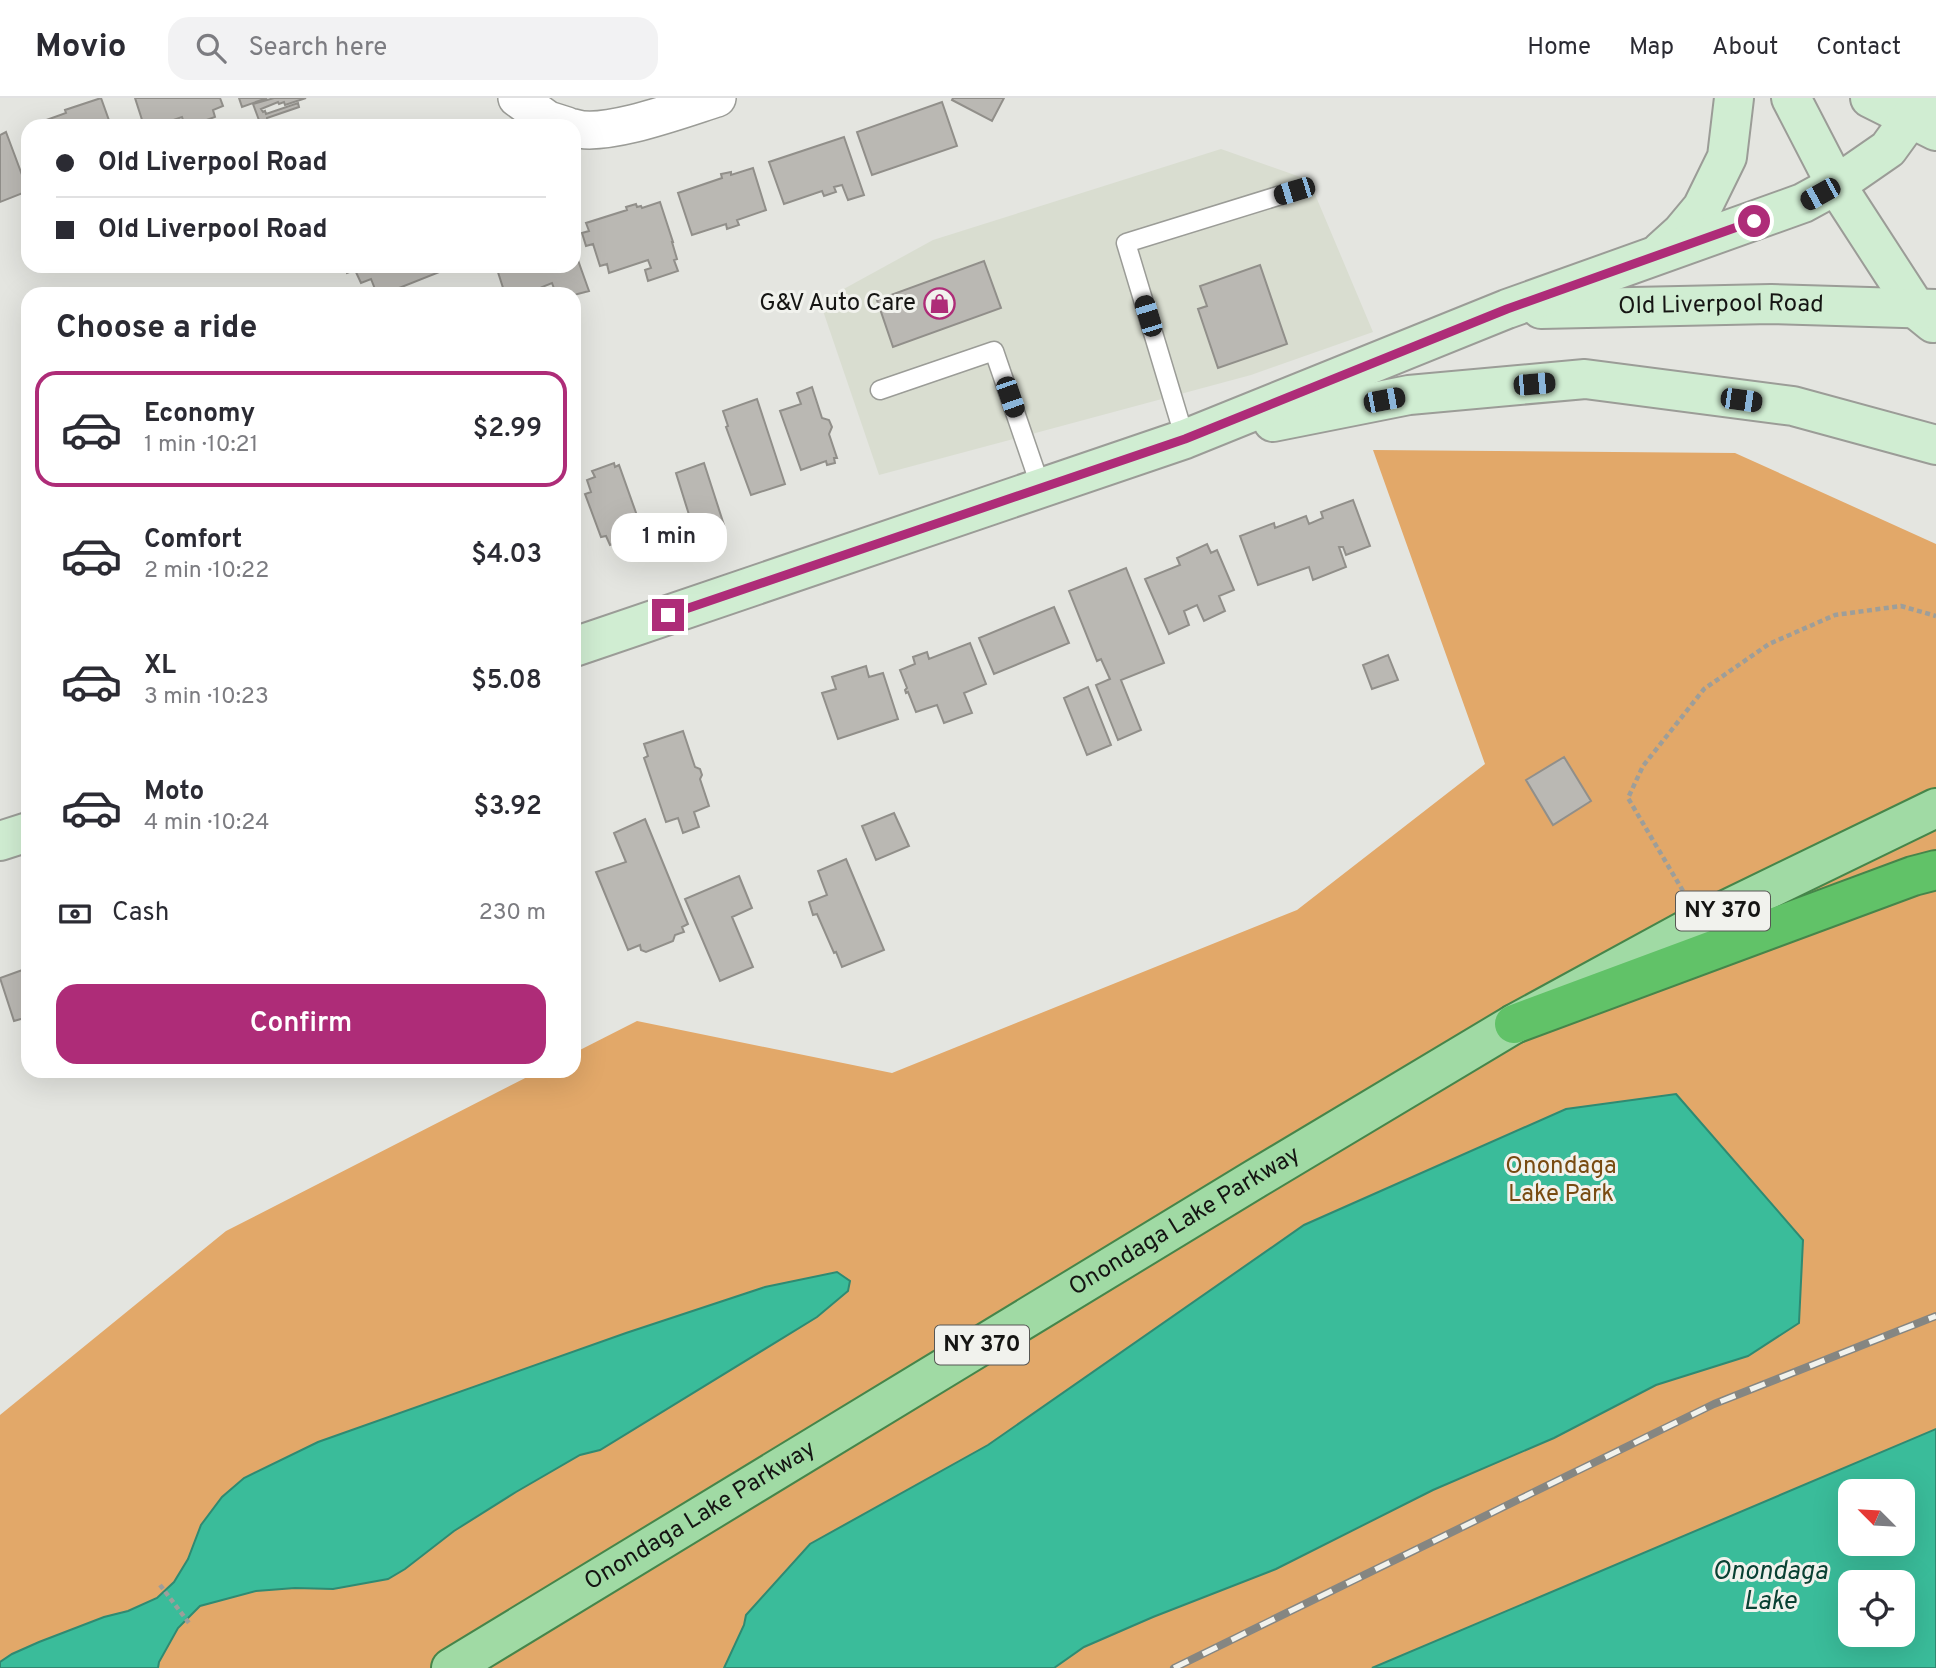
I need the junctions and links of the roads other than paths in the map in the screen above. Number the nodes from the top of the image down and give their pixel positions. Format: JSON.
{"nodes":[{"id":1,"x":517,"y":98,"type":"edge"},
{"id":2,"x":717,"y":98,"type":"edge"},
{"id":3,"x":1734,"y":98,"type":"edge"},
{"id":4,"x":1791,"y":98,"type":"edge"},
{"id":5,"x":1870,"y":98,"type":"edge"},
{"id":6,"x":1924,"y":116,"type":"edge"},
{"id":7,"x":547,"y":119,"type":"edge"},
{"id":8,"x":581,"y":131,"type":"edge"},
{"id":9,"x":1836,"y":185,"type":"junction"},
{"id":10,"x":1294,"y":191,"type":"dead end"},
{"id":11,"x":1654,"y":258,"type":"junction"},
{"id":12,"x":1507,"y":309,"type":"junction"},
{"id":13,"x":1930,"y":315,"type":"edge"},
{"id":14,"x":880,"y":390,"type":"dead end"},
{"id":15,"x":1185,"y":439,"type":"junction"},
{"id":16,"x":1936,"y":445,"type":"edge"},
{"id":17,"x":1041,"y":488,"type":"junction"},
{"id":18,"x":581,"y":645,"type":"edge"},
{"id":19,"x":1936,"y":808,"type":"edge"},
{"id":20,"x":21,"y":834,"type":"edge"},
{"id":21,"x":0,"y":841,"type":"edge"},
{"id":22,"x":1936,"y":870,"type":"edge"},
{"id":23,"x":1514,"y":1024,"type":"junction"},
{"id":24,"x":452,"y":1668,"type":"edge"}],
"edges":[{"from":1,"to":7,"type":"street"},
{"from":2,"to":8,"type":"street"},
{"from":3,"to":11,"type":"main road"},
{"from":4,"to":9,"type":"main road"},
{"from":5,"to":6,"type":"main road"},
{"from":6,"to":9,"type":"main road","name":"Old Liverpool Road"},
{"from":9,"to":11,"type":"main road","name":"Old Liverpool Road"},
{"from":9,"to":13,"type":"main road"},
{"from":10,"to":15,"type":"lane"},
{"from":11,"to":12,"type":"main road","name":"Old Liverpool Road"},
{"from":12,"to":13,"type":"main road","name":"Old Liverpool Road"},
{"from":12,"to":15,"type":"main road","name":"Old Liverpool Road"},
{"from":14,"to":17,"type":"lane"},
{"from":15,"to":16,"type":"main road"},
{"from":15,"to":17,"type":"main road","name":"Old Liverpool Road"},
{"from":17,"to":18,"type":"main road","name":"Old Liverpool Road"},
{"from":19,"to":23,"type":"main road","name":"Onondaga Lake Parkway","number":"NY 370"},
{"from":20,"to":21,"type":"main road"},
{"from":22,"to":23,"type":"highway"},
{"from":23,"to":24,"type":"main road","name":"Onondaga Lake Parkway","number":"NY 370"}]}
